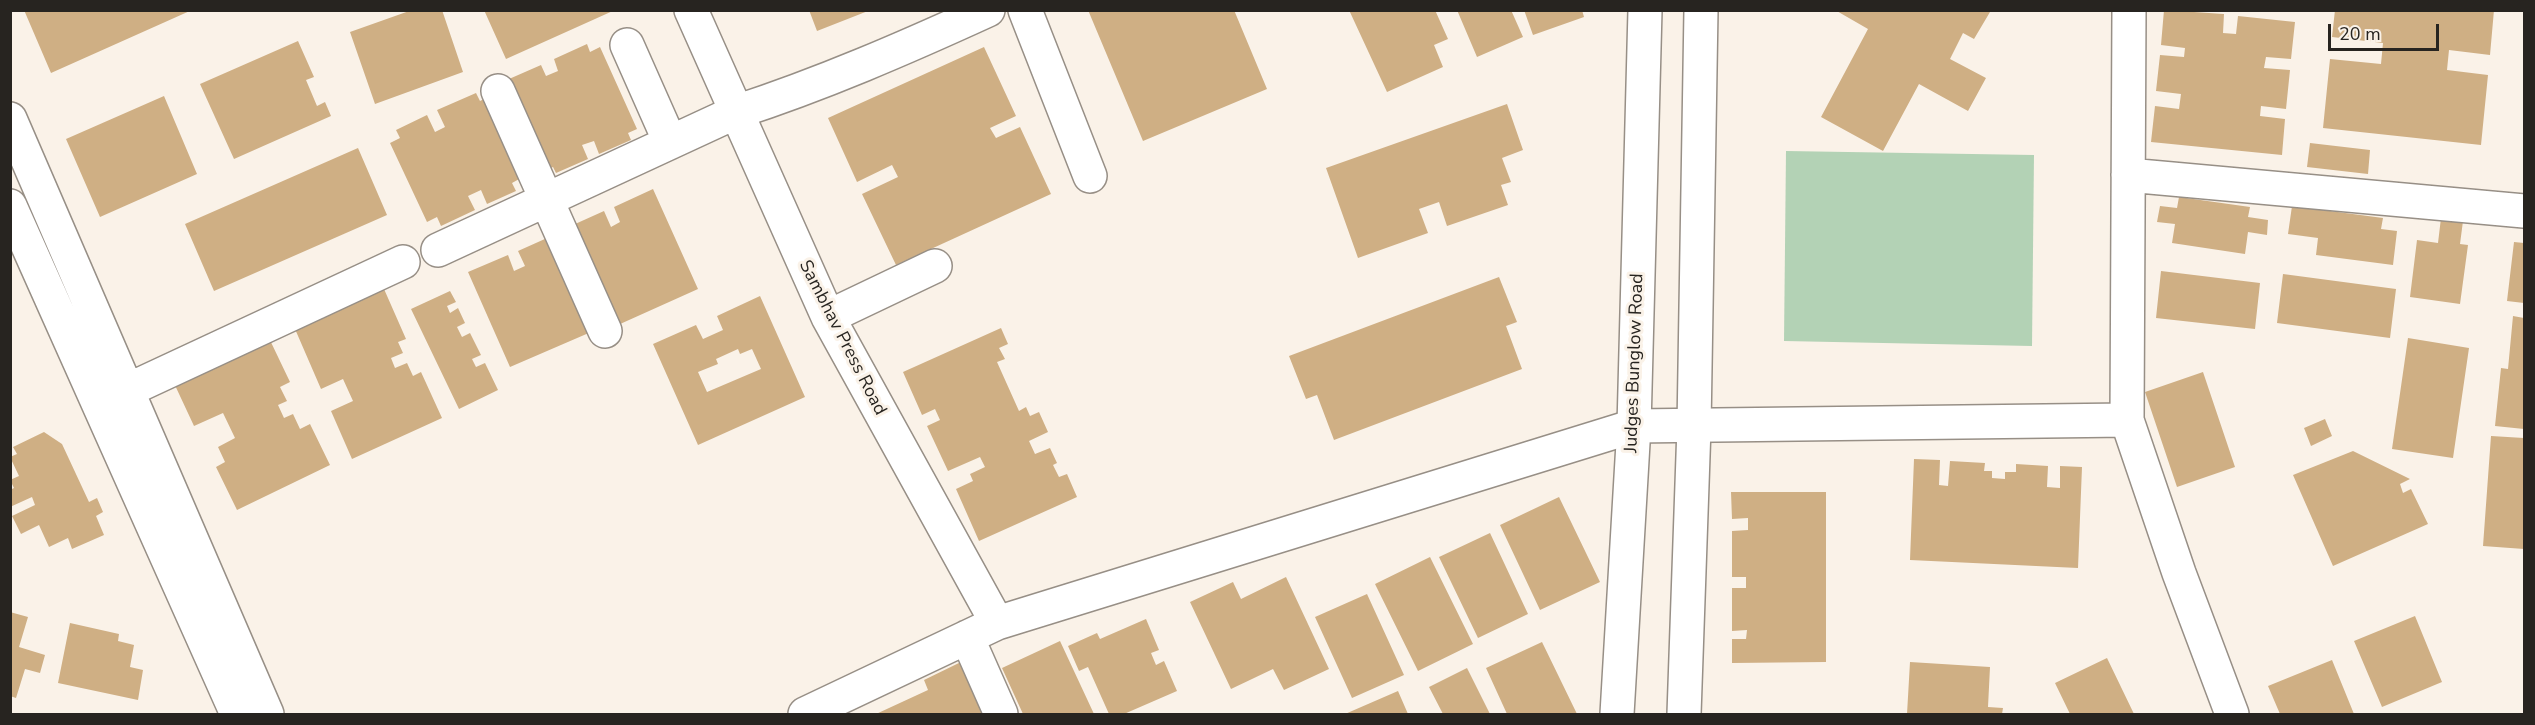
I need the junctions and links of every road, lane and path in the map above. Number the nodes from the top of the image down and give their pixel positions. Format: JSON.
{"nodes":[{"id":1,"x":691,"y":10,"type":"edge"},
{"id":2,"x":954,"y":10,"type":"edge"},
{"id":3,"x":988,"y":10,"type":"edge"},
{"id":4,"x":1025,"y":10,"type":"edge"},
{"id":5,"x":1646,"y":10,"type":"edge"},
{"id":6,"x":1701,"y":10,"type":"edge"},
{"id":7,"x":2129,"y":10,"type":"edge"},
{"id":8,"x":627,"y":45,"type":"dead end"},
{"id":9,"x":498,"y":91,"type":"dead end"},
{"id":10,"x":733,"y":106,"type":"junction"},
{"id":11,"x":10,"y":119,"type":"edge"},
{"id":12,"x":670,"y":142,"type":"junction"},
{"id":13,"x":2128,"y":175,"type":"junction"},
{"id":14,"x":1090,"y":176,"type":"dead end"},
{"id":15,"x":547,"y":199,"type":"junction"},
{"id":16,"x":10,"y":206,"type":"edge"},
{"id":17,"x":2524,"y":211,"type":"edge"},
{"id":18,"x":438,"y":250,"type":"dead end"},
{"id":19,"x":403,"y":262,"type":"dead end"},
{"id":20,"x":935,"y":267,"type":"dead end"},
{"id":21,"x":828,"y":317,"type":"junction"},
{"id":22,"x":605,"y":331,"type":"dead end"},
{"id":23,"x":126,"y":391,"type":"junction"},
{"id":24,"x":2127,"y":420,"type":"junction"},
{"id":25,"x":1634,"y":426,"type":"junction"},
{"id":26,"x":1694,"y":427,"type":"junction"},
{"id":27,"x":997,"y":623,"type":"junction"},
{"id":28,"x":967,"y":638,"type":"junction"},
{"id":29,"x":237,"y":714,"type":"edge"},
{"id":30,"x":267,"y":714,"type":"edge"},
{"id":31,"x":805,"y":714,"type":"edge"},
{"id":32,"x":1001,"y":714,"type":"edge"},
{"id":33,"x":1617,"y":714,"type":"edge"},
{"id":34,"x":1684,"y":714,"type":"edge"},
{"id":35,"x":2232,"y":714,"type":"edge"}],
"edges":[{"from":1,"to":10,"type":"street","name":"Sambhav Press Road"},
{"from":2,"to":10,"type":"street"},
{"from":3,"to":10,"type":"street"},
{"from":4,"to":14,"type":"street"},
{"from":5,"to":25,"type":"street","name":"Judges Bunglow Road"},
{"from":6,"to":26,"type":"street"},
{"from":7,"to":13,"type":"street"},
{"from":8,"to":12,"type":"street"},
{"from":9,"to":15,"type":"street"},
{"from":10,"to":12,"type":"street"},
{"from":10,"to":21,"type":"street","name":"Sambhav Press Road"},
{"from":11,"to":23,"type":"street"},
{"from":12,"to":15,"type":"street"},
{"from":13,"to":17,"type":"street"},
{"from":13,"to":24,"type":"street"},
{"from":15,"to":18,"type":"street"},
{"from":15,"to":22,"type":"street"},
{"from":16,"to":29,"type":"street"},
{"from":19,"to":23,"type":"street"},
{"from":20,"to":21,"type":"street"},
{"from":21,"to":27,"type":"street","name":"Sambhav Press Road"},
{"from":23,"to":30,"type":"street"},
{"from":24,"to":26,"type":"street"},
{"from":24,"to":35,"type":"street"},
{"from":25,"to":26,"type":"street"},
{"from":25,"to":27,"type":"street"},
{"from":25,"to":33,"type":"street","name":"Judges Bunglow Road"},
{"from":26,"to":34,"type":"street"},
{"from":27,"to":28,"type":"street"},
{"from":28,"to":31,"type":"street"},
{"from":28,"to":32,"type":"street"}]}
